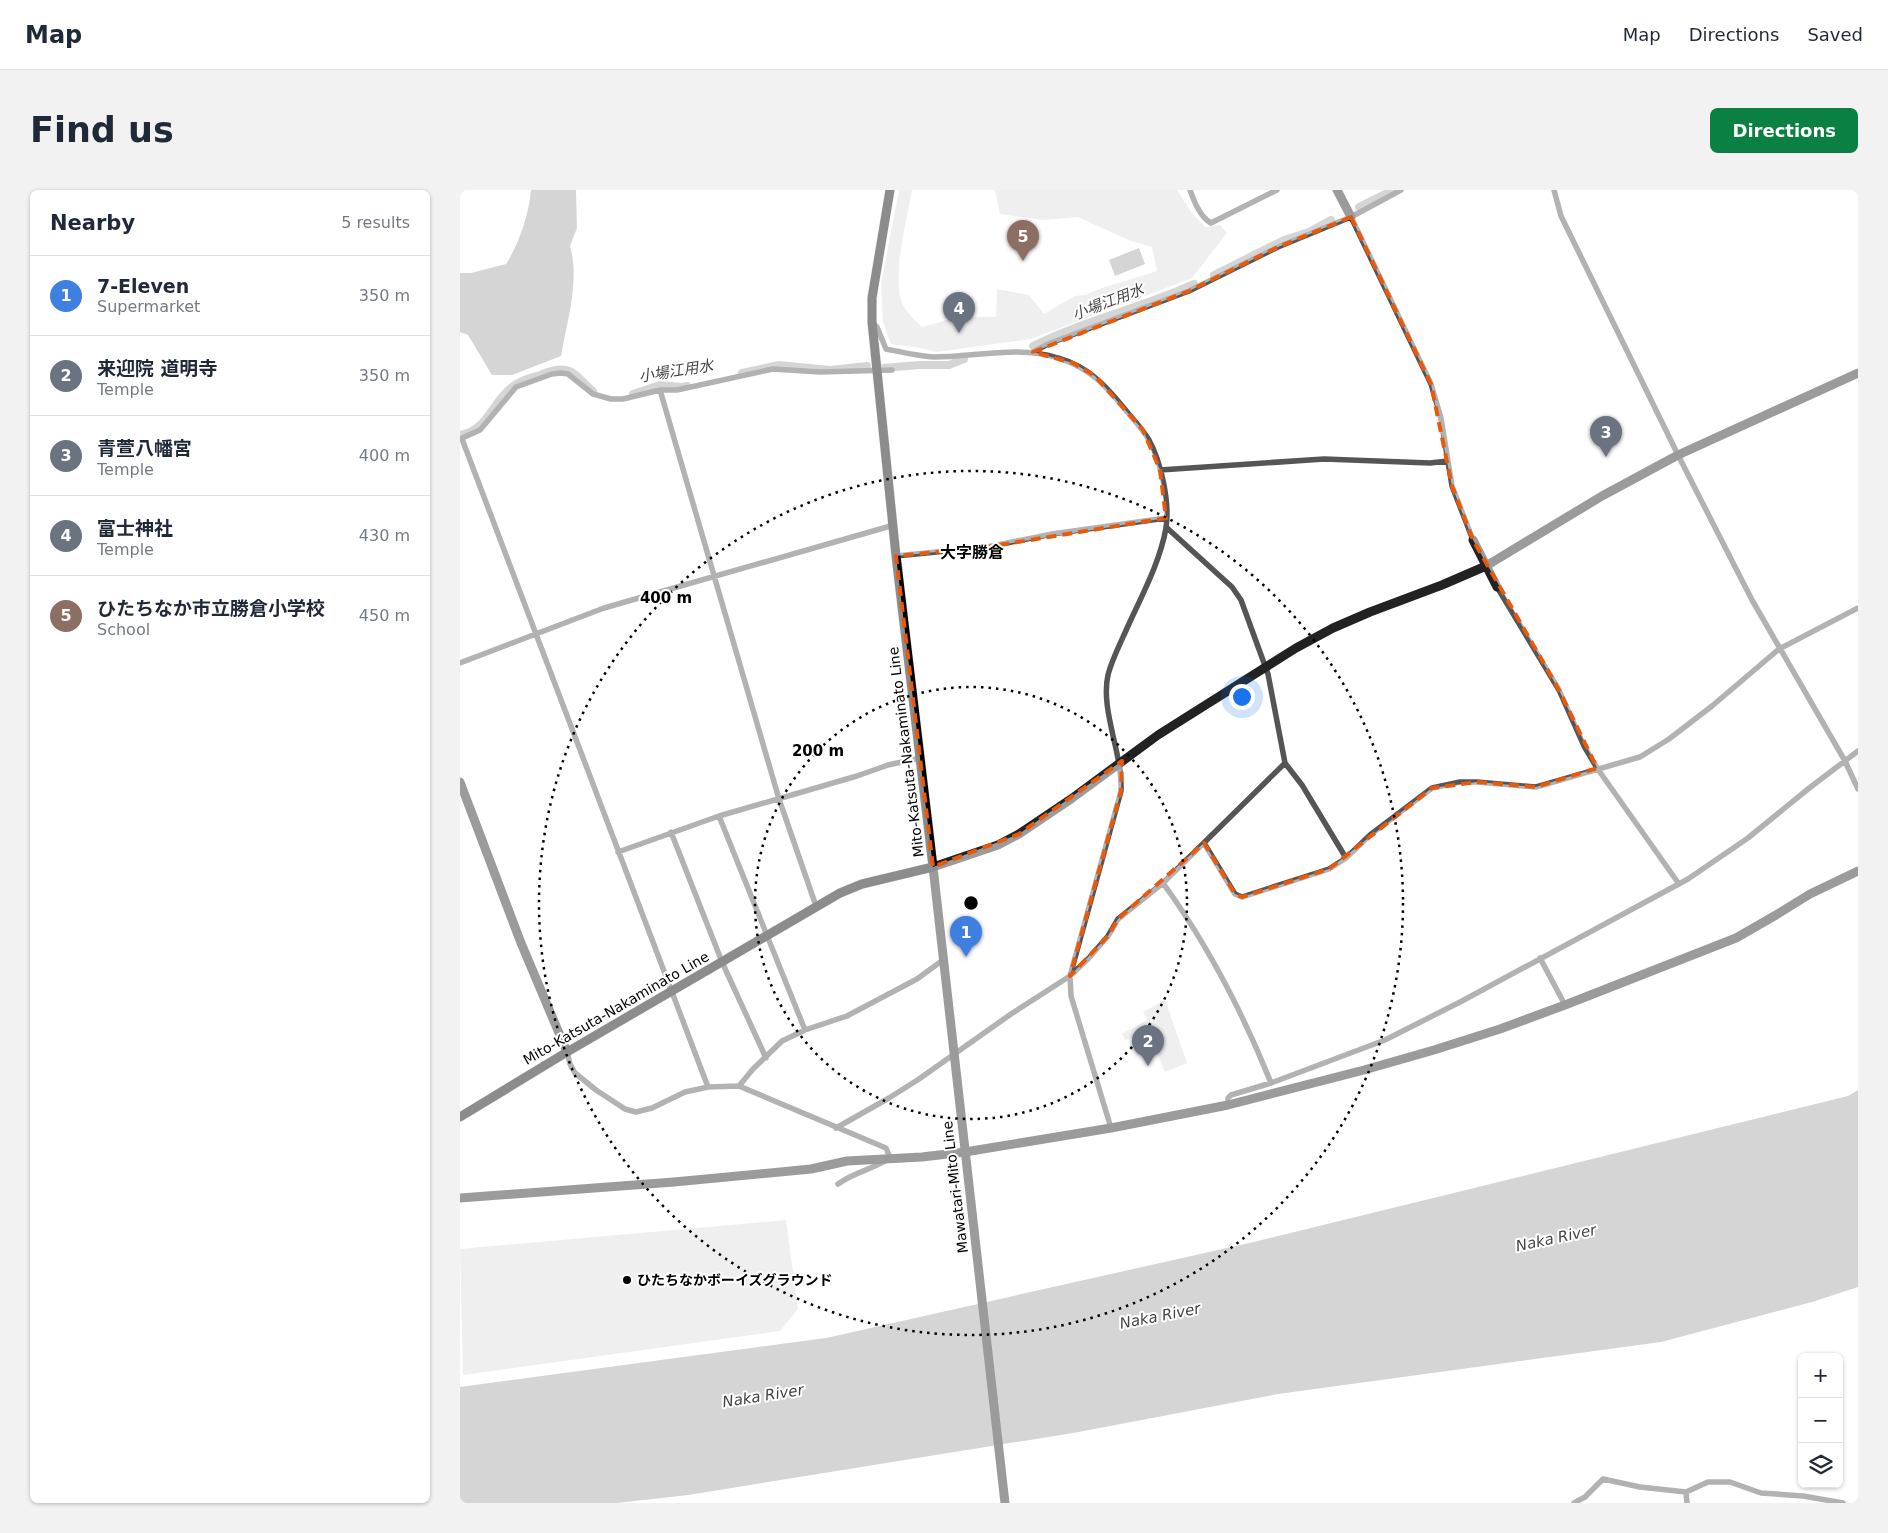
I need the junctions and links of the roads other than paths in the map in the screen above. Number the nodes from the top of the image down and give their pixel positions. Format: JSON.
{"nodes":[{"id":1,"x":890,"y":190,"type":"edge"},
{"id":2,"x":1190,"y":190,"type":"edge"},
{"id":3,"x":1277,"y":190,"type":"edge"},
{"id":4,"x":1337,"y":190,"type":"edge"},
{"id":5,"x":1401,"y":190,"type":"edge"},
{"id":6,"x":1554,"y":190,"type":"edge"},
{"id":7,"x":1351,"y":217,"type":"junction"},
{"id":8,"x":872,"y":322,"type":"junction"},
{"id":9,"x":1033,"y":352,"type":"junction"},
{"id":10,"x":892,"y":370,"type":"dead end"},
{"id":11,"x":876,"y":371,"type":"junction"},
{"id":12,"x":1858,"y":373,"type":"edge"},
{"id":13,"x":660,"y":390,"type":"junction"},
{"id":14,"x":461,"y":439,"type":"edge"},
{"id":15,"x":1678,"y":455,"type":"junction"},
{"id":16,"x":1448,"y":461,"type":"junction"},
{"id":17,"x":1160,"y":470,"type":"junction"},
{"id":18,"x":1166,"y":518,"type":"junction"},
{"id":19,"x":894,"y":525,"type":"junction"},
{"id":20,"x":1166,"y":527,"type":"junction"},
{"id":21,"x":1473,"y":540,"type":"joint"},
{"id":22,"x":896,"y":556,"type":"junction"},
{"id":23,"x":1486,"y":566,"type":"junction"},
{"id":24,"x":714,"y":575,"type":"junction"},
{"id":25,"x":1497,"y":587,"type":"joint"},
{"id":26,"x":1858,"y":608,"type":"edge"},
{"id":27,"x":535,"y":633,"type":"junction"},
{"id":28,"x":1779,"y":649,"type":"junction"},
{"id":29,"x":460,"y":663,"type":"edge"},
{"id":30,"x":1265,"y":666,"type":"junction"},
{"id":31,"x":1858,"y":751,"type":"edge"},
{"id":32,"x":920,"y":758,"type":"junction"},
{"id":33,"x":1845,"y":761,"type":"junction"},
{"id":34,"x":1119,"y":763,"type":"junction"},
{"id":35,"x":1285,"y":763,"type":"junction"},
{"id":36,"x":1597,"y":768,"type":"junction"},
{"id":37,"x":460,"y":782,"type":"edge"},
{"id":38,"x":1858,"y":789,"type":"edge"},
{"id":39,"x":779,"y":799,"type":"junction"},
{"id":40,"x":719,"y":816,"type":"junction"},
{"id":41,"x":670,"y":832,"type":"junction"},
{"id":42,"x":1204,"y":843,"type":"junction"},
{"id":43,"x":618,"y":852,"type":"junction"},
{"id":44,"x":1346,"y":858,"type":"junction"},
{"id":45,"x":933,"y":867,"type":"junction"},
{"id":46,"x":1858,"y":871,"type":"edge"},
{"id":47,"x":1163,"y":883,"type":"junction"},
{"id":48,"x":1679,"y":884,"type":"junction"},
{"id":49,"x":816,"y":906,"type":"junction"},
{"id":50,"x":766,"y":936,"type":"junction"},
{"id":51,"x":1540,"y":958,"type":"junction"},
{"id":52,"x":943,"y":960,"type":"junction"},
{"id":53,"x":722,"y":962,"type":"junction"},
{"id":54,"x":1070,"y":976,"type":"junction"},
{"id":55,"x":671,"y":992,"type":"junction"},
{"id":56,"x":1564,"y":1005,"type":"junction"},
{"id":57,"x":805,"y":1030,"type":"junction"},
{"id":58,"x":567,"y":1052,"type":"junction"},
{"id":59,"x":954,"y":1054,"type":"junction"},
{"id":60,"x":766,"y":1058,"type":"junction"},
{"id":61,"x":1271,"y":1083,"type":"junction"},
{"id":62,"x":739,"y":1086,"type":"junction"},
{"id":63,"x":708,"y":1087,"type":"junction"},
{"id":64,"x":1228,"y":1105,"type":"junction"},
{"id":65,"x":460,"y":1117,"type":"edge"},
{"id":66,"x":836,"y":1128,"type":"junction"},
{"id":67,"x":1111,"y":1128,"type":"junction"},
{"id":68,"x":965,"y":1152,"type":"junction"},
{"id":69,"x":890,"y":1158,"type":"junction"},
{"id":70,"x":838,"y":1184,"type":"dead end"},
{"id":71,"x":460,"y":1198,"type":"edge"},
{"id":72,"x":1686,"y":1492,"type":"junction"},
{"id":73,"x":1005,"y":1503,"type":"edge"},
{"id":74,"x":1574,"y":1503,"type":"edge"},
{"id":75,"x":1687,"y":1503,"type":"edge"},
{"id":76,"x":1843,"y":1503,"type":"edge"}],
"edges":[{"from":1,"to":8,"type":"main road","name":"Mito-Katsuta-Nakaminato Line"},
{"from":2,"to":3,"type":"street"},
{"from":4,"to":7,"type":"street"},
{"from":5,"to":7,"type":"street"},
{"from":6,"to":15,"type":"street"},
{"from":7,"to":9,"type":"street"},
{"from":7,"to":16,"type":"street"},
{"from":8,"to":9,"type":"street"},
{"from":8,"to":11,"type":"main road","name":"Mito-Katsuta-Nakaminato Line"},
{"from":9,"to":17,"type":"street"},
{"from":10,"to":11,"type":"street"},
{"from":11,"to":13,"type":"street"},
{"from":11,"to":19,"type":"main road","name":"Mito-Katsuta-Nakaminato Line"},
{"from":12,"to":15,"type":"street"},
{"from":13,"to":14,"type":"street"},
{"from":13,"to":24,"type":"street"},
{"from":14,"to":27,"type":"street"},
{"from":15,"to":23,"type":"street"},
{"from":15,"to":28,"type":"street"},
{"from":16,"to":17,"type":"street"},
{"from":16,"to":21,"type":"street"},
{"from":17,"to":18,"type":"street"},
{"from":18,"to":20,"type":"street"},
{"from":18,"to":22,"type":"street"},
{"from":19,"to":22,"type":"main road","name":"Mito-Katsuta-Nakaminato Line"},
{"from":19,"to":24,"type":"street"},
{"from":20,"to":30,"type":"street"},
{"from":20,"to":34,"type":"street"},
{"from":21,"to":23,"type":"street"},
{"from":22,"to":32,"type":"main road","name":"Mito-Katsuta-Nakaminato Line"},
{"from":23,"to":25,"type":"street"},
{"from":23,"to":30,"type":"street"},
{"from":24,"to":27,"type":"street"},
{"from":24,"to":39,"type":"street"},
{"from":25,"to":36,"type":"street"},
{"from":26,"to":28,"type":"street"},
{"from":27,"to":29,"type":"street"},
{"from":27,"to":43,"type":"street"},
{"from":28,"to":33,"type":"street"},
{"from":28,"to":36,"type":"street"},
{"from":30,"to":34,"type":"street"},
{"from":30,"to":35,"type":"street"},
{"from":31,"to":33,"type":"street"},
{"from":32,"to":39,"type":"street"},
{"from":32,"to":45,"type":"main road","name":"Mito-Katsuta-Nakaminato Line"},
{"from":33,"to":38,"type":"street"},
{"from":33,"to":48,"type":"street"},
{"from":34,"to":45,"type":"street"},
{"from":34,"to":54,"type":"street"},
{"from":35,"to":42,"type":"street"},
{"from":35,"to":44,"type":"street"},
{"from":36,"to":44,"type":"street"},
{"from":36,"to":48,"type":"street"},
{"from":37,"to":58,"type":"street"},
{"from":39,"to":40,"type":"street"},
{"from":39,"to":49,"type":"street"},
{"from":40,"to":41,"type":"street"},
{"from":40,"to":50,"type":"street"},
{"from":41,"to":43,"type":"street"},
{"from":41,"to":53,"type":"street"},
{"from":42,"to":44,"type":"street"},
{"from":42,"to":47,"type":"street"},
{"from":43,"to":55,"type":"street"},
{"from":45,"to":49,"type":"main road","name":"Mito-Katsuta-Nakaminato Line"},
{"from":45,"to":52,"type":"street","name":"Mawatari-Mito Line"},
{"from":46,"to":56,"type":"street"},
{"from":47,"to":54,"type":"street"},
{"from":47,"to":61,"type":"street"},
{"from":48,"to":51,"type":"street"},
{"from":49,"to":50,"type":"main road","name":"Mito-Katsuta-Nakaminato Line"},
{"from":50,"to":53,"type":"main road","name":"Mito-Katsuta-Nakaminato Line"},
{"from":50,"to":57,"type":"street"},
{"from":51,"to":56,"type":"street"},
{"from":51,"to":61,"type":"street"},
{"from":52,"to":57,"type":"street"},
{"from":52,"to":59,"type":"street","name":"Mawatari-Mito Line"},
{"from":53,"to":55,"type":"main road","name":"Mito-Katsuta-Nakaminato Line"},
{"from":53,"to":60,"type":"street"},
{"from":54,"to":59,"type":"street"},
{"from":54,"to":67,"type":"street"},
{"from":55,"to":58,"type":"main road","name":"Mito-Katsuta-Nakaminato Line"},
{"from":55,"to":63,"type":"street"},
{"from":56,"to":64,"type":"street"},
{"from":57,"to":60,"type":"street"},
{"from":58,"to":63,"type":"street"},
{"from":58,"to":65,"type":"main road","name":"Mito-Katsuta-Nakaminato Line"},
{"from":59,"to":66,"type":"street"},
{"from":59,"to":68,"type":"street","name":"Mawatari-Mito Line"},
{"from":60,"to":62,"type":"street"},
{"from":61,"to":64,"type":"street"},
{"from":62,"to":63,"type":"street"},
{"from":62,"to":66,"type":"street"},
{"from":64,"to":67,"type":"street"},
{"from":66,"to":69,"type":"street"},
{"from":67,"to":68,"type":"street"},
{"from":68,"to":69,"type":"street"},
{"from":68,"to":73,"type":"street","name":"Mawatari-Mito Line"},
{"from":69,"to":70,"type":"street"},
{"from":69,"to":71,"type":"street"},
{"from":72,"to":74,"type":"street"},
{"from":72,"to":75,"type":"street"},
{"from":72,"to":76,"type":"street"}]}
